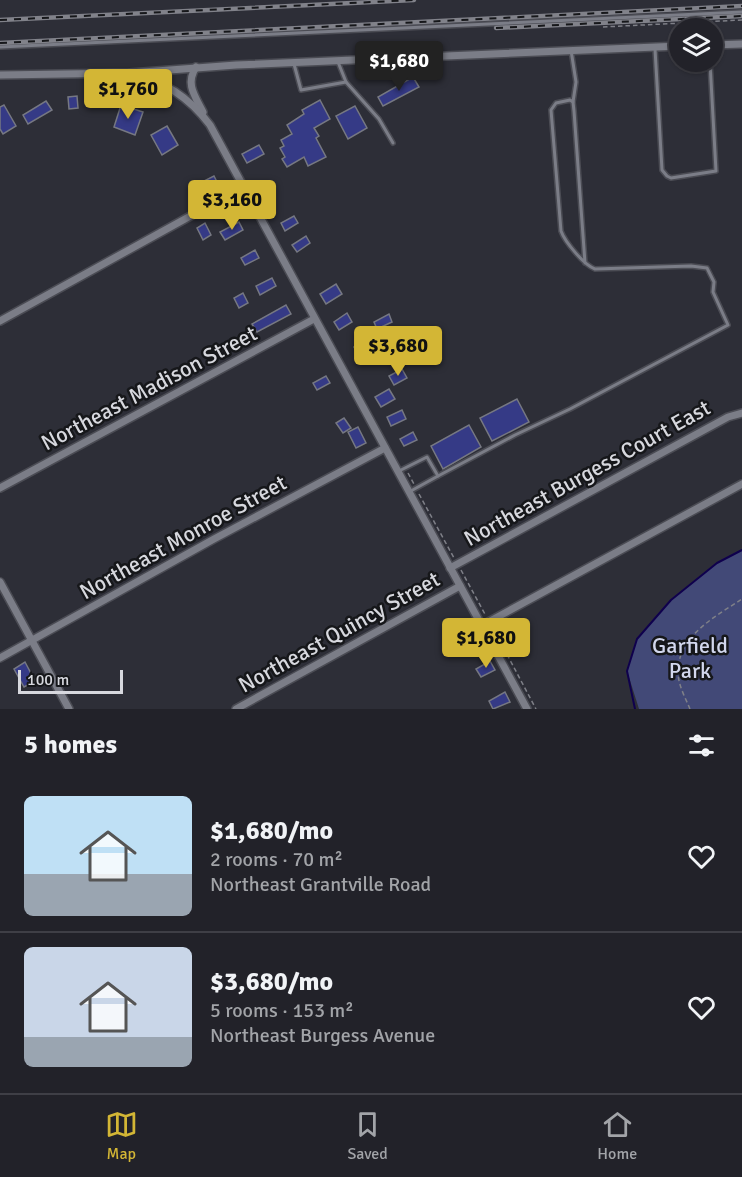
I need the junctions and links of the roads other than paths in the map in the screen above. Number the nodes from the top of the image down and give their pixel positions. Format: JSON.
{"nodes":[{"id":1,"x":742,"y":12,"type":"edge"},
{"id":2,"x":742,"y":44,"type":"edge"},
{"id":3,"x":723,"y":45,"type":"edge"},
{"id":4,"x":669,"y":46,"type":"edge"},
{"id":5,"x":0,"y":47,"type":"edge"},
{"id":6,"x":655,"y":47,"type":"junction"},
{"id":7,"x":571,"y":50,"type":"junction"},
{"id":8,"x":338,"y":61,"type":"junction"},
{"id":9,"x":294,"y":62,"type":"junction"},
{"id":10,"x":196,"y":67,"type":"junction"},
{"id":11,"x":711,"y":72,"type":"edge"},
{"id":12,"x":130,"y":73,"type":"junction"},
{"id":13,"x":0,"y":75,"type":"edge"},
{"id":14,"x":345,"y":81,"type":"junction"},
{"id":15,"x":573,"y":102,"type":"junction"},
{"id":16,"x":210,"y":125,"type":"junction"},
{"id":17,"x":393,"y":143,"type":"dead end"},
{"id":18,"x":243,"y":187,"type":"junction"},
{"id":19,"x":585,"y":263,"type":"junction"},
{"id":20,"x":314,"y":319,"type":"junction"},
{"id":21,"x":0,"y":321,"type":"edge"},
{"id":22,"x":742,"y":413,"type":"edge"},
{"id":23,"x":385,"y":448,"type":"junction"},
{"id":24,"x":397,"y":471,"type":"junction"},
{"id":25,"x":438,"y":476,"type":"junction"},
{"id":26,"x":742,"y":484,"type":"edge"},
{"id":27,"x":0,"y":488,"type":"edge"},
{"id":28,"x":408,"y":492,"type":"junction"},
{"id":29,"x":454,"y":566,"type":"junction"},
{"id":30,"x":0,"y":582,"type":"edge"},
{"id":31,"x":460,"y":586,"type":"junction"},
{"id":32,"x":481,"y":626,"type":"junction"},
{"id":33,"x":32,"y":641,"type":"junction"},
{"id":34,"x":0,"y":658,"type":"edge"},
{"id":35,"x":69,"y":709,"type":"edge"},
{"id":36,"x":236,"y":709,"type":"edge"},
{"id":37,"x":527,"y":709,"type":"edge"}],
"edges":[{"from":1,"to":5,"type":"lane"},
{"from":2,"to":3,"type":"street"},
{"from":4,"to":6,"type":"street"},
{"from":6,"to":7,"type":"street"},
{"from":6,"to":11,"type":"lane"},
{"from":7,"to":8,"type":"street"},
{"from":7,"to":15,"type":"lane"},
{"from":8,"to":9,"type":"street"},
{"from":8,"to":14,"type":"lane"},
{"from":9,"to":10,"type":"street"},
{"from":9,"to":14,"type":"lane"},
{"from":10,"to":12,"type":"street"},
{"from":10,"to":16,"type":"street"},
{"from":12,"to":13,"type":"street"},
{"from":12,"to":16,"type":"street"},
{"from":14,"to":17,"type":"lane"},
{"from":15,"to":19,"type":"lane"},
{"from":15,"to":19,"type":"lane"},
{"from":16,"to":18,"type":"street"},
{"from":18,"to":20,"type":"street"},
{"from":18,"to":21,"type":"street"},
{"from":19,"to":25,"type":"lane"},
{"from":20,"to":23,"type":"street"},
{"from":20,"to":27,"type":"street","name":"Northeast Madison Street"},
{"from":22,"to":29,"type":"street","name":"Northeast Burgess Court East"},
{"from":23,"to":24,"type":"street"},
{"from":23,"to":33,"type":"street","name":"Northeast Monroe Street"},
{"from":24,"to":25,"type":"lane"},
{"from":24,"to":28,"type":"street"},
{"from":25,"to":28,"type":"lane"},
{"from":26,"to":32,"type":"street"},
{"from":28,"to":29,"type":"street"},
{"from":29,"to":31,"type":"street"},
{"from":30,"to":33,"type":"street"},
{"from":31,"to":32,"type":"street"},
{"from":31,"to":36,"type":"street","name":"Northeast Quincy Street"},
{"from":32,"to":37,"type":"street"},
{"from":33,"to":34,"type":"street","name":"Northeast Monroe Street"},
{"from":33,"to":35,"type":"street"}]}
